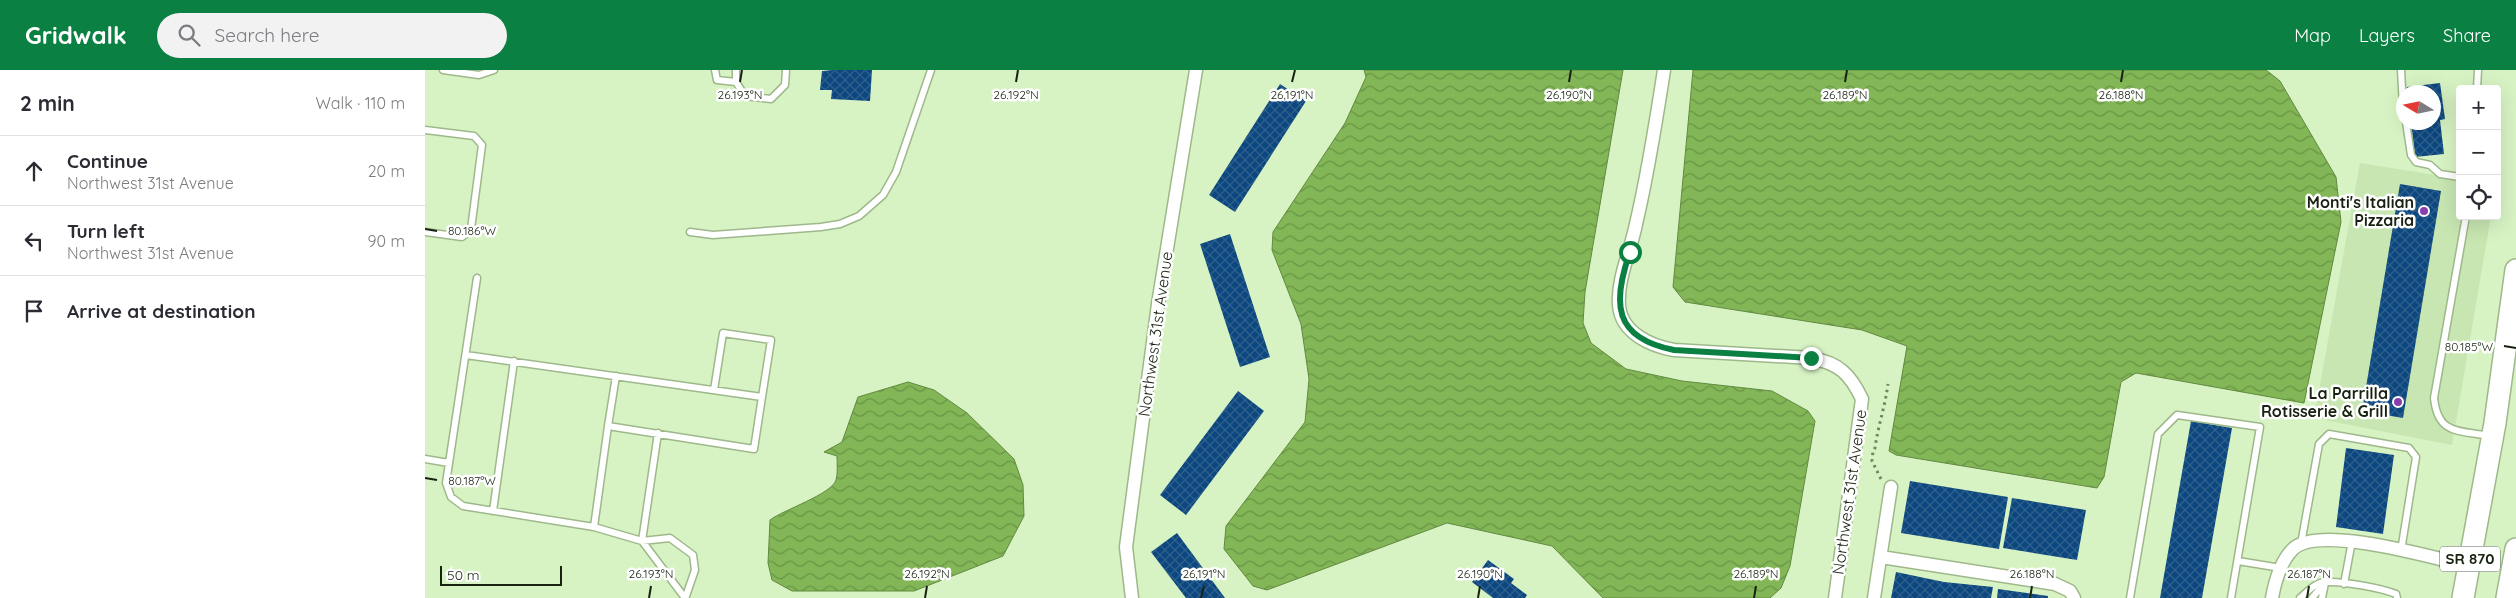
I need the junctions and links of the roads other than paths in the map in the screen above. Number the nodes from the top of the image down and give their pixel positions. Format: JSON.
{"nodes":[{"id":1,"x":444,"y":70,"type":"edge"},
{"id":2,"x":494,"y":70,"type":"edge"},
{"id":3,"x":715,"y":70,"type":"edge"},
{"id":4,"x":736,"y":70,"type":"edge"},
{"id":5,"x":786,"y":70,"type":"edge"},
{"id":6,"x":931,"y":70,"type":"edge"},
{"id":7,"x":1196,"y":70,"type":"edge"},
{"id":8,"x":1664,"y":70,"type":"edge"},
{"id":9,"x":2401,"y":70,"type":"edge"},
{"id":10,"x":2478,"y":70,"type":"edge"},
{"id":11,"x":736,"y":82,"type":"junction"},
{"id":12,"x":2402,"y":85,"type":"edge"},
{"id":13,"x":2477,"y":85,"type":"edge"},
{"id":14,"x":425,"y":130,"type":"edge"},
{"id":15,"x":2407,"y":130,"type":"edge"},
{"id":16,"x":2456,"y":176,"type":"edge"},
{"id":17,"x":2465,"y":220,"type":"edge"},
{"id":18,"x":425,"y":232,"type":"edge"},
{"id":19,"x":689,"y":232,"type":"dead end"},
{"id":20,"x":2516,"y":270,"type":"edge"},
{"id":21,"x":477,"y":278,"type":"dead end"},
{"id":22,"x":466,"y":355,"type":"junction"},
{"id":23,"x":514,"y":362,"type":"junction"},
{"id":24,"x":616,"y":376,"type":"junction"},
{"id":25,"x":714,"y":390,"type":"junction"},
{"id":26,"x":762,"y":396,"type":"junction"},
{"id":27,"x":609,"y":426,"type":"junction"},
{"id":28,"x":658,"y":434,"type":"junction"},
{"id":29,"x":2492,"y":437,"type":"junction"},
{"id":30,"x":425,"y":459,"type":"edge"},
{"id":31,"x":449,"y":462,"type":"junction"},
{"id":32,"x":1891,"y":487,"type":"road end"},
{"id":33,"x":493,"y":511,"type":"junction"},
{"id":34,"x":594,"y":527,"type":"junction"},
{"id":35,"x":642,"y":541,"type":"junction"},
{"id":36,"x":2353,"y":541,"type":"junction"},
{"id":37,"x":2301,"y":544,"type":"junction"},
{"id":38,"x":2516,"y":548,"type":"edge"},
{"id":39,"x":2401,"y":551,"type":"junction"},
{"id":40,"x":1881,"y":557,"type":"junction"},
{"id":41,"x":2238,"y":561,"type":"junction"},
{"id":42,"x":2469,"y":566,"type":"junction"},
{"id":43,"x":2281,"y":568,"type":"junction"},
{"id":44,"x":2326,"y":582,"type":"junction"},
{"id":45,"x":2344,"y":584,"type":"junction"},
{"id":46,"x":685,"y":597,"type":"edge"},
{"id":47,"x":1132,"y":598,"type":"edge"},
{"id":48,"x":1835,"y":598,"type":"edge"},
{"id":49,"x":1874,"y":598,"type":"edge"},
{"id":50,"x":2074,"y":598,"type":"edge"},
{"id":51,"x":2130,"y":598,"type":"edge"},
{"id":52,"x":2231,"y":598,"type":"edge"},
{"id":53,"x":2272,"y":598,"type":"edge"},
{"id":54,"x":2300,"y":598,"type":"edge"},
{"id":55,"x":2312,"y":598,"type":"edge"},
{"id":56,"x":2322,"y":598,"type":"edge"},
{"id":57,"x":2397,"y":598,"type":"edge"},
{"id":58,"x":2463,"y":598,"type":"edge"},
{"id":59,"x":2507,"y":598,"type":"edge"}],
"edges":[{"from":1,"to":2,"type":"lane"},
{"from":3,"to":11,"type":"lane"},
{"from":4,"to":11,"type":"lane"},
{"from":5,"to":11,"type":"lane"},
{"from":6,"to":19,"type":"lane"},
{"from":7,"to":47,"type":"street","name":"Northwest 31st Avenue"},
{"from":8,"to":48,"type":"street","name":"Northwest 31st Avenue"},
{"from":9,"to":12,"type":"lane"},
{"from":10,"to":13,"type":"lane"},
{"from":14,"to":18,"type":"lane"},
{"from":15,"to":16,"type":"lane"},
{"from":17,"to":29,"type":"lane"},
{"from":20,"to":29,"type":"highway","number":"SR 870"},
{"from":21,"to":22,"type":"lane"},
{"from":22,"to":23,"type":"lane"},
{"from":22,"to":31,"type":"lane"},
{"from":23,"to":24,"type":"lane"},
{"from":23,"to":33,"type":"lane"},
{"from":24,"to":25,"type":"lane"},
{"from":24,"to":27,"type":"lane"},
{"from":25,"to":26,"type":"lane"},
{"from":25,"to":26,"type":"lane"},
{"from":26,"to":28,"type":"lane"},
{"from":27,"to":28,"type":"lane"},
{"from":27,"to":34,"type":"lane"},
{"from":28,"to":35,"type":"lane"},
{"from":29,"to":42,"type":"highway","number":"SR 870"},
{"from":30,"to":31,"type":"lane"},
{"from":31,"to":33,"type":"lane"},
{"from":32,"to":40,"type":"street"},
{"from":33,"to":34,"type":"lane"},
{"from":34,"to":35,"type":"lane"},
{"from":35,"to":46,"type":"lane"},
{"from":35,"to":46,"type":"lane"},
{"from":36,"to":37,"type":"street"},
{"from":36,"to":39,"type":"street"},
{"from":36,"to":45,"type":"lane"},
{"from":37,"to":39,"type":"lane"},
{"from":37,"to":43,"type":"street"},
{"from":38,"to":59,"type":"highway","number":"SR 870"},
{"from":39,"to":42,"type":"street"},
{"from":40,"to":49,"type":"street"},
{"from":40,"to":50,"type":"street"},
{"from":41,"to":43,"type":"lane"},
{"from":41,"to":51,"type":"lane"},
{"from":41,"to":52,"type":"lane"},
{"from":42,"to":58,"type":"highway","number":"SR 870"},
{"from":43,"to":53,"type":"street"},
{"from":44,"to":45,"type":"lane"},
{"from":44,"to":54,"type":"lane"},
{"from":44,"to":55,"type":"lane"},
{"from":44,"to":56,"type":"lane"},
{"from":45,"to":57,"type":"lane"}]}
